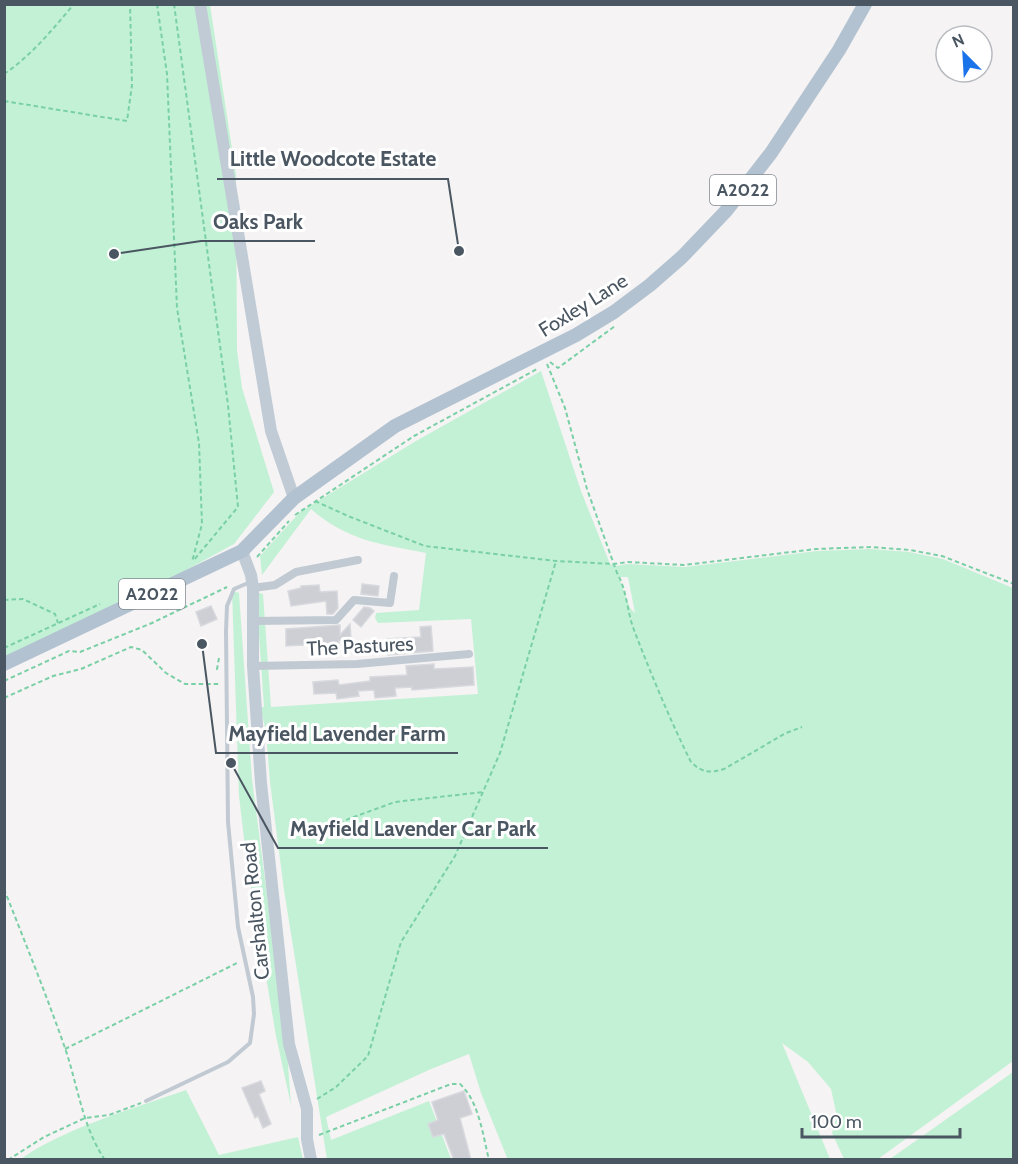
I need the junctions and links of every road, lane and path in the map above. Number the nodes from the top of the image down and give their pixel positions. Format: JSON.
{"nodes":[{"id":1,"x":74,"y":4,"type":"edge"},
{"id":2,"x":130,"y":4,"type":"edge"},
{"id":3,"x":157,"y":4,"type":"edge"},
{"id":4,"x":174,"y":4,"type":"edge"},
{"id":5,"x":200,"y":4,"type":"edge"},
{"id":6,"x":866,"y":4,"type":"edge"},
{"id":7,"x":4,"y":74,"type":"edge"},
{"id":8,"x":4,"y":101,"type":"edge"},
{"id":9,"x":622,"y":322,"type":"dead end"},
{"id":10,"x":538,"y":369,"type":"dead end"},
{"id":11,"x":294,"y":498,"type":"junction"},
{"id":12,"x":315,"y":501,"type":"junction"},
{"id":13,"x":242,"y":551,"type":"junction"},
{"id":14,"x":358,"y":560,"type":"dead end"},
{"id":15,"x":556,"y":561,"type":"junction"},
{"id":16,"x":614,"y":564,"type":"junction"},
{"id":17,"x":394,"y":576,"type":"dead end"},
{"id":18,"x":252,"y":581,"type":"junction"},
{"id":19,"x":1014,"y":584,"type":"edge"},
{"id":20,"x":4,"y":600,"type":"edge"},
{"id":21,"x":100,"y":604,"type":"dead end"},
{"id":22,"x":253,"y":621,"type":"junction"},
{"id":23,"x":59,"y":623,"type":"junction"},
{"id":24,"x":4,"y":648,"type":"edge"},
{"id":25,"x":469,"y":654,"type":"dead end"},
{"id":26,"x":4,"y":664,"type":"edge"},
{"id":27,"x":253,"y":666,"type":"junction"},
{"id":28,"x":4,"y":681,"type":"edge"},
{"id":29,"x":227,"y":683,"type":"junction"},
{"id":30,"x":4,"y":698,"type":"edge"},
{"id":31,"x":802,"y":727,"type":"dead end"},
{"id":32,"x":483,"y":792,"type":"junction"},
{"id":33,"x":317,"y":824,"type":"dead end"},
{"id":34,"x":4,"y":889,"type":"edge"},
{"id":35,"x":244,"y":959,"type":"junction"},
{"id":36,"x":65,"y":1049,"type":"junction"},
{"id":37,"x":146,"y":1101,"type":"joint"},
{"id":38,"x":307,"y":1109,"type":"junction"},
{"id":39,"x":85,"y":1119,"type":"junction"},
{"id":40,"x":307,"y":1139,"type":"junction"},
{"id":41,"x":8,"y":1160,"type":"edge"},
{"id":42,"x":105,"y":1160,"type":"edge"},
{"id":43,"x":311,"y":1160,"type":"edge"},
{"id":44,"x":489,"y":1160,"type":"edge"}],
"edges":[{"from":1,"to":7,"type":"path"},
{"from":2,"to":8,"type":"path"},
{"from":3,"to":4,"type":"path"},
{"from":5,"to":11,"type":"main road"},
{"from":6,"to":11,"type":"main road","name":"Foxley Lane","number":"A2022"},
{"from":9,"to":16,"type":"path"},
{"from":10,"to":12,"type":"path"},
{"from":11,"to":13,"type":"main road","name":"Foxley Lane","number":"A2022"},
{"from":12,"to":15,"type":"path"},
{"from":12,"to":18,"type":"path"},
{"from":13,"to":18,"type":"main road","name":"Carshalton Road"},
{"from":13,"to":26,"type":"main road","number":"A2022"},
{"from":14,"to":18,"type":"street"},
{"from":15,"to":16,"type":"path"},
{"from":15,"to":32,"type":"path"},
{"from":16,"to":19,"type":"path"},
{"from":16,"to":31,"type":"path"},
{"from":17,"to":22,"type":"street"},
{"from":18,"to":22,"type":"main road","name":"Carshalton Road"},
{"from":18,"to":28,"type":"path"},
{"from":18,"to":29,"type":"lane"},
{"from":20,"to":23,"type":"path"},
{"from":21,"to":23,"type":"path"},
{"from":22,"to":27,"type":"main road","name":"Carshalton Road"},
{"from":23,"to":24,"type":"path"},
{"from":25,"to":27,"type":"street","name":"The Pastures"},
{"from":27,"to":38,"type":"main road","name":"Carshalton Road"},
{"from":29,"to":30,"type":"path"},
{"from":29,"to":35,"type":"lane"},
{"from":32,"to":33,"type":"path"},
{"from":32,"to":38,"type":"path"},
{"from":34,"to":36,"type":"path"},
{"from":35,"to":36,"type":"path"},
{"from":35,"to":37,"type":"lane"},
{"from":36,"to":39,"type":"path"},
{"from":37,"to":39,"type":"path"},
{"from":38,"to":40,"type":"main road","name":"Carshalton Road"},
{"from":39,"to":41,"type":"path"},
{"from":39,"to":42,"type":"path"},
{"from":40,"to":43,"type":"main road","name":"Carshalton Road"},
{"from":40,"to":44,"type":"path"}]}
